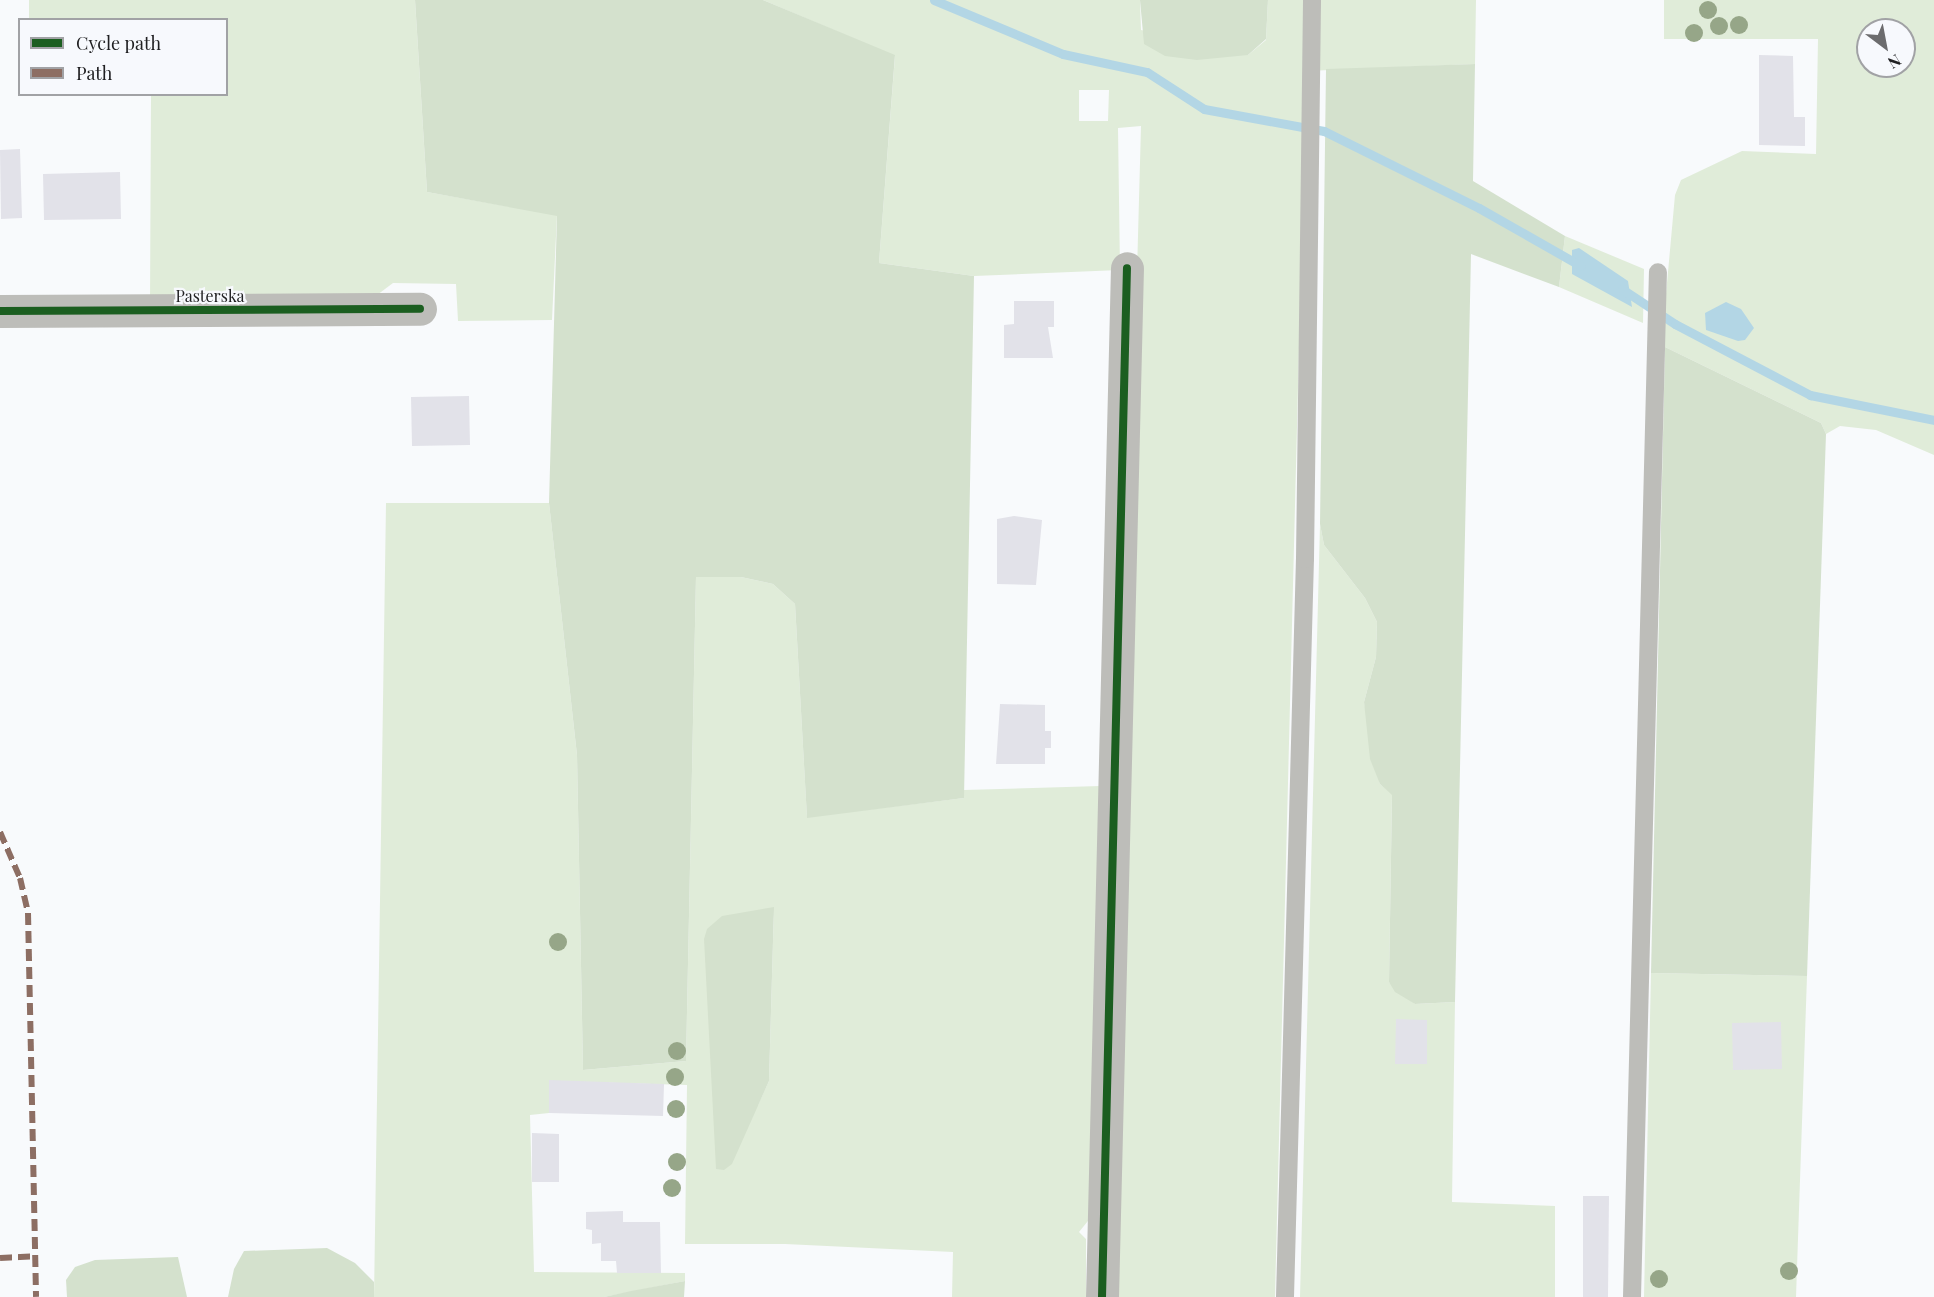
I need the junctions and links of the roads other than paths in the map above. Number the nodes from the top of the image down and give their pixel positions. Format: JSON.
{"nodes":[{"id":1,"x":1312,"y":0,"type":"edge"},
{"id":2,"x":1127,"y":268,"type":"dead end"},
{"id":3,"x":1658,"y":272,"type":"dead end"},
{"id":4,"x":420,"y":309,"type":"dead end"},
{"id":5,"x":0,"y":310,"type":"edge"},
{"id":6,"x":1102,"y":1297,"type":"edge"},
{"id":7,"x":1285,"y":1297,"type":"edge"},
{"id":8,"x":1632,"y":1297,"type":"edge"}],
"edges":[{"from":1,"to":7,"type":"lane"},
{"from":2,"to":6,"type":"street"},
{"from":3,"to":8,"type":"lane"},
{"from":4,"to":5,"type":"street","name":"Pasterska"}]}
